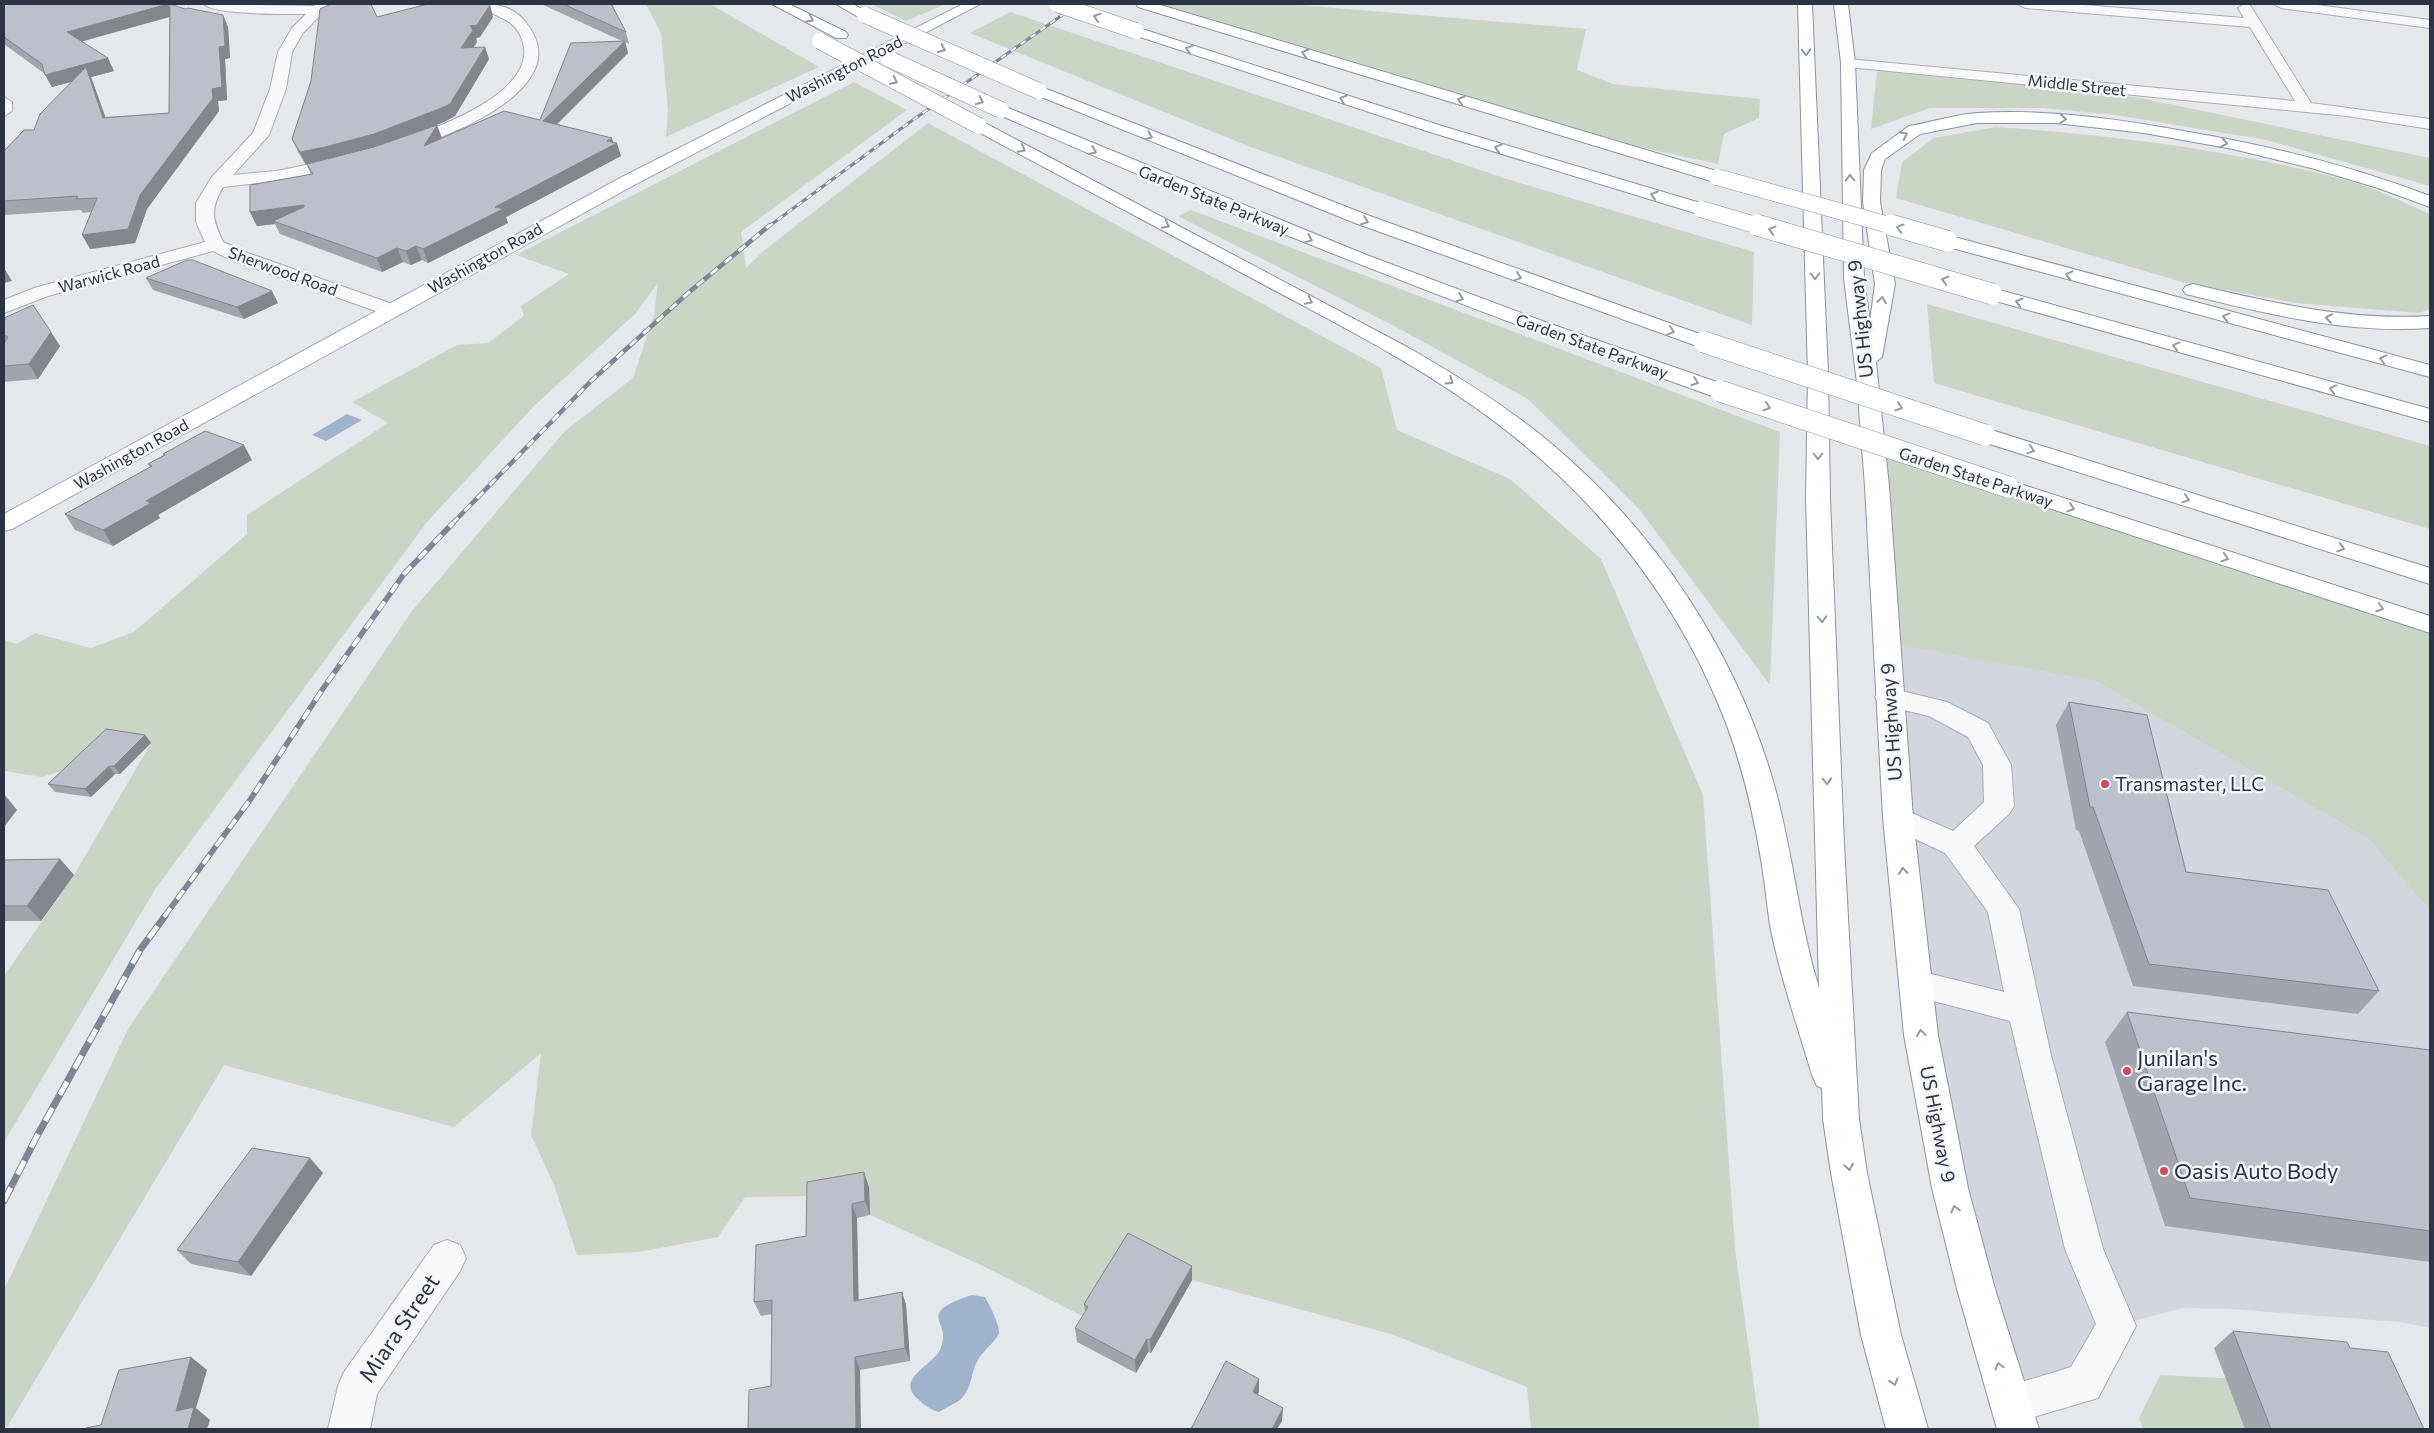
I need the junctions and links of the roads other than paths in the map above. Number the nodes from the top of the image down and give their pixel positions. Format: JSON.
{"nodes":[{"id":1,"x":211,"y":4,"type":"edge"},
{"id":2,"x":487,"y":4,"type":"edge"},
{"id":3,"x":764,"y":4,"type":"edge"},
{"id":4,"x":779,"y":4,"type":"edge"},
{"id":5,"x":843,"y":4,"type":"edge"},
{"id":6,"x":973,"y":4,"type":"edge"},
{"id":7,"x":1057,"y":4,"type":"edge"},
{"id":8,"x":1143,"y":4,"type":"edge"},
{"id":9,"x":1805,"y":4,"type":"edge"},
{"id":10,"x":1841,"y":4,"type":"edge"},
{"id":11,"x":2024,"y":4,"type":"edge"},
{"id":12,"x":2242,"y":4,"type":"edge"},
{"id":13,"x":2281,"y":4,"type":"edge"},
{"id":14,"x":321,"y":7,"type":"edge"},
{"id":15,"x":2254,"y":23,"type":"junction"},
{"id":16,"x":2430,"y":24,"type":"edge"},
{"id":17,"x":1848,"y":63,"type":"junction"},
{"id":18,"x":4,"y":102,"type":"edge"},
{"id":19,"x":2306,"y":107,"type":"junction"},
{"id":20,"x":4,"y":111,"type":"edge"},
{"id":21,"x":2430,"y":124,"type":"edge"},
{"id":22,"x":393,"y":149,"type":"edge"},
{"id":23,"x":366,"y":157,"type":"edge"},
{"id":24,"x":217,"y":182,"type":"junction"},
{"id":25,"x":2430,"y":202,"type":"edge"},
{"id":26,"x":1947,"y":234,"type":"junction"},
{"id":27,"x":215,"y":245,"type":"junction"},
{"id":28,"x":4,"y":307,"type":"edge"},
{"id":29,"x":391,"y":310,"type":"junction"},
{"id":30,"x":2430,"y":322,"type":"edge"},
{"id":31,"x":2430,"y":371,"type":"edge"},
{"id":32,"x":1868,"y":383,"type":"junction"},
{"id":33,"x":2430,"y":416,"type":"edge"},
{"id":34,"x":4,"y":524,"type":"edge"},
{"id":35,"x":2430,"y":576,"type":"edge"},
{"id":36,"x":2430,"y":625,"type":"edge"},
{"id":37,"x":1889,"y":697,"type":"junction"},
{"id":38,"x":1898,"y":818,"type":"junction"},
{"id":39,"x":1956,"y":846,"type":"junction"},
{"id":40,"x":1915,"y":983,"type":"junction"},
{"id":41,"x":2025,"y":1011,"type":"junction"},
{"id":42,"x":1842,"y":1119,"type":"junction"},
{"id":43,"x":447,"y":1258,"type":"dead end"},
{"id":44,"x":2014,"y":1417,"type":"edge"},
{"id":45,"x":348,"y":1429,"type":"edge"},
{"id":46,"x":1907,"y":1429,"type":"edge"}],
"edges":[{"from":1,"to":14,"type":"street"},
{"from":2,"to":22,"type":"street"},
{"from":3,"to":42,"type":"main road","one_way":true,"bridge":true},
{"from":4,"to":36,"type":"main road","name":"Garden State Parkway","one_way":true,"bridge":true},
{"from":5,"to":35,"type":"main road","name":"Garden State Parkway","one_way":true,"bridge":true},
{"from":6,"to":29,"type":"main road","name":"Washington Road"},
{"from":33,"to":7,"type":"main road","one_way":true,"bridge":true},
{"from":26,"to":8,"type":"main road","one_way":true,"bridge":true},
{"from":9,"to":42,"type":"main road","one_way":true},
{"from":10,"to":17,"type":"main road","name":"US Highway 9"},
{"from":11,"to":15,"type":"street"},
{"from":12,"to":15,"type":"street"},
{"from":13,"to":16,"type":"street"},
{"from":14,"to":24,"type":"street","name":"Sherwood Road"},
{"from":15,"to":19,"type":"street"},
{"from":17,"to":19,"type":"street","name":"Middle Street"},
{"from":32,"to":17,"type":"main road","name":"US Highway 9","one_way":true},
{"from":18,"to":20,"type":"street"},
{"from":19,"to":21,"type":"street","name":"Middle Street"},
{"from":23,"to":24,"type":"street"},
{"from":24,"to":27,"type":"street","name":"Sherwood Road"},
{"from":32,"to":25,"type":"main road","one_way":true},
{"from":30,"to":26,"type":"main road","one_way":true},
{"from":31,"to":26,"type":"main road","one_way":true},
{"from":27,"to":28,"type":"street","name":"Warwick Road"},
{"from":27,"to":29,"type":"street","name":"Sherwood Road"},
{"from":29,"to":34,"type":"main road","name":"Washington Road"},
{"from":32,"to":37,"type":"main road","name":"US Highway 9"},
{"from":37,"to":38,"type":"main road","name":"US Highway 9"},
{"from":37,"to":39,"type":"street"},
{"from":38,"to":39,"type":"street"},
{"from":40,"to":38,"type":"main road","name":"US Highway 9","one_way":true},
{"from":39,"to":41,"type":"street"},
{"from":40,"to":41,"type":"street"},
{"from":44,"to":40,"type":"main road","name":"US Highway 9","one_way":true},
{"from":41,"to":44,"type":"street"},
{"from":42,"to":46,"type":"main road","one_way":true},
{"from":43,"to":45,"type":"street","name":"Miara Street"}]}
